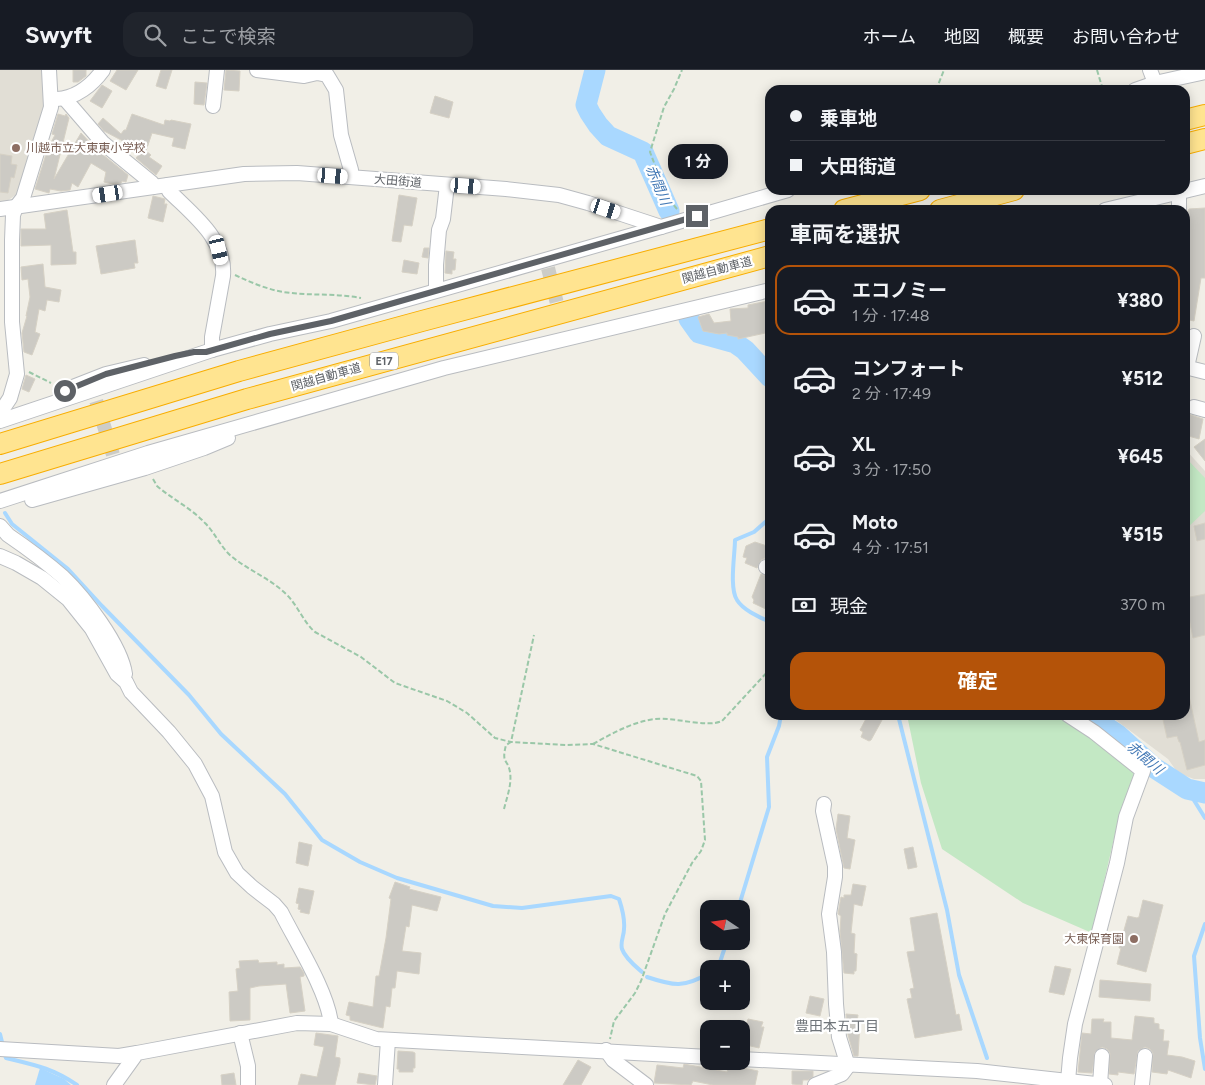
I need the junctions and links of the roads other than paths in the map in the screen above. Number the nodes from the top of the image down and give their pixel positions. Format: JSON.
{"nodes":[{"id":1,"x":49,"y":70,"type":"edge"},
{"id":2,"x":104,"y":70,"type":"edge"},
{"id":3,"x":217,"y":70,"type":"edge"},
{"id":4,"x":257,"y":70,"type":"edge"},
{"id":5,"x":1205,"y":72,"type":"edge"},
{"id":6,"x":1152,"y":77,"type":"edge"},
{"id":7,"x":1142,"y":85,"type":"edge"},
{"id":8,"x":65,"y":99,"type":"junction"},
{"id":9,"x":51,"y":100,"type":"junction"},
{"id":10,"x":213,"y":106,"type":"dead end"},
{"id":11,"x":1205,"y":115,"type":"edge"},
{"id":12,"x":1190,"y":119,"type":"edge"},
{"id":13,"x":1205,"y":140,"type":"edge"},
{"id":14,"x":1190,"y":143,"type":"edge"},
{"id":15,"x":351,"y":177,"type":"junction"},
{"id":16,"x":168,"y":185,"type":"junction"},
{"id":17,"x":447,"y":185,"type":"junction"},
{"id":18,"x":1205,"y":186,"type":"edge"},
{"id":19,"x":153,"y":187,"type":"junction"},
{"id":20,"x":1190,"y":190,"type":"edge"},
{"id":21,"x":771,"y":195,"type":"edge"},
{"id":22,"x":901,"y":195,"type":"edge"},
{"id":23,"x":996,"y":195,"type":"edge"},
{"id":24,"x":1175,"y":195,"type":"edge"},
{"id":25,"x":1160,"y":203,"type":"edge"},
{"id":26,"x":863,"y":205,"type":"edge"},
{"id":27,"x":958,"y":205,"type":"edge"},
{"id":28,"x":1119,"y":205,"type":"edge"},
{"id":29,"x":16,"y":207,"type":"junction"},
{"id":30,"x":0,"y":209,"type":"edge"},
{"id":31,"x":661,"y":227,"type":"junction"},
{"id":32,"x":765,"y":230,"type":"edge"},
{"id":33,"x":765,"y":257,"type":"edge"},
{"id":34,"x":436,"y":290,"type":"junction"},
{"id":35,"x":765,"y":291,"type":"edge"},
{"id":36,"x":6,"y":323,"type":"edge"},
{"id":37,"x":1194,"y":336,"type":"dead end"},
{"id":38,"x":209,"y":351,"type":"junction"},
{"id":39,"x":1190,"y":352,"type":"edge"},
{"id":40,"x":1190,"y":368,"type":"edge"},
{"id":41,"x":1205,"y":372,"type":"edge"},
{"id":42,"x":2,"y":408,"type":"edge"},
{"id":43,"x":0,"y":422,"type":"edge"},
{"id":44,"x":0,"y":444,"type":"edge"},
{"id":45,"x":0,"y":474,"type":"edge"},
{"id":46,"x":1,"y":501,"type":"edge"},
{"id":47,"x":0,"y":526,"type":"edge"},
{"id":48,"x":0,"y":556,"type":"edge"},
{"id":49,"x":126,"y":682,"type":"junction"},
{"id":50,"x":1076,"y":720,"type":"edge"},
{"id":51,"x":824,"y":804,"type":"dead end"},
{"id":52,"x":332,"y":1024,"type":"junction"},
{"id":53,"x":240,"y":1033,"type":"junction"},
{"id":54,"x":388,"y":1040,"type":"junction"},
{"id":55,"x":5,"y":1049,"type":"edge"},
{"id":56,"x":606,"y":1050,"type":"junction"},
{"id":57,"x":137,"y":1053,"type":"junction"},
{"id":58,"x":700,"y":1056,"type":"edge"},
{"id":59,"x":1102,"y":1056,"type":"dead end"},
{"id":60,"x":1145,"y":1056,"type":"dead end"},
{"id":61,"x":750,"y":1060,"type":"edge"},
{"id":62,"x":848,"y":1066,"type":"junction"},
{"id":63,"x":1068,"y":1081,"type":"junction"},
{"id":64,"x":1100,"y":1084,"type":"edge"},
{"id":65,"x":114,"y":1085,"type":"edge"},
{"id":66,"x":248,"y":1085,"type":"edge"},
{"id":67,"x":385,"y":1085,"type":"edge"},
{"id":68,"x":646,"y":1085,"type":"edge"},
{"id":69,"x":815,"y":1085,"type":"edge"},
{"id":70,"x":1142,"y":1085,"type":"edge"}],
"edges":[{"from":1,"to":9,"type":"street"},
{"from":2,"to":8,"type":"street"},
{"from":3,"to":10,"type":"street"},
{"from":4,"to":15,"type":"street"},
{"from":5,"to":6,"type":"street"},
{"from":6,"to":7,"type":"street"},
{"from":8,"to":9,"type":"street"},
{"from":8,"to":19,"type":"street"},
{"from":9,"to":29,"type":"street"},
{"from":11,"to":12,"type":"highway"},
{"from":13,"to":14,"type":"highway"},
{"from":15,"to":16,"type":"street","name":"大田街道"},
{"from":15,"to":17,"type":"street","name":"大田街道"},
{"from":16,"to":19,"type":"street","name":"大田街道"},
{"from":16,"to":38,"type":"street"},
{"from":17,"to":31,"type":"street","name":"大田街道"},
{"from":17,"to":34,"type":"street"},
{"from":18,"to":20,"type":"street"},
{"from":19,"to":29,"type":"street","name":"大田街道"},
{"from":21,"to":31,"type":"street"},
{"from":22,"to":26,"type":"highway"},
{"from":23,"to":27,"type":"highway"},
{"from":24,"to":25,"type":"street"},
{"from":25,"to":28,"type":"street"},
{"from":29,"to":30,"type":"street","name":"大田街道"},
{"from":29,"to":36,"type":"street"},
{"from":31,"to":34,"type":"street"},
{"from":32,"to":44,"type":"highway","name":"関越自動車道","number":"E17"},
{"from":33,"to":45,"type":"highway","name":"関越自動車道","number":"E17"},
{"from":34,"to":38,"type":"street"},
{"from":35,"to":46,"type":"street"},
{"from":36,"to":42,"type":"street"},
{"from":37,"to":39,"type":"street"},
{"from":38,"to":42,"type":"street"},
{"from":38,"to":43,"type":"street"},
{"from":40,"to":41,"type":"street"},
{"from":47,"to":49,"type":"street"},
{"from":48,"to":49,"type":"street"},
{"from":49,"to":52,"type":"street"},
{"from":50,"to":63,"type":"street"},
{"from":51,"to":62,"type":"street"},
{"from":52,"to":53,"type":"street"},
{"from":52,"to":54,"type":"street"},
{"from":53,"to":57,"type":"street"},
{"from":53,"to":66,"type":"street"},
{"from":54,"to":56,"type":"street"},
{"from":54,"to":67,"type":"street"},
{"from":55,"to":57,"type":"street"},
{"from":56,"to":58,"type":"street"},
{"from":56,"to":68,"type":"street"},
{"from":57,"to":65,"type":"street"},
{"from":59,"to":64,"type":"street"},
{"from":60,"to":70,"type":"street"},
{"from":61,"to":62,"type":"street"},
{"from":62,"to":63,"type":"street"},
{"from":62,"to":69,"type":"street"},
{"from":63,"to":64,"type":"street"}]}
